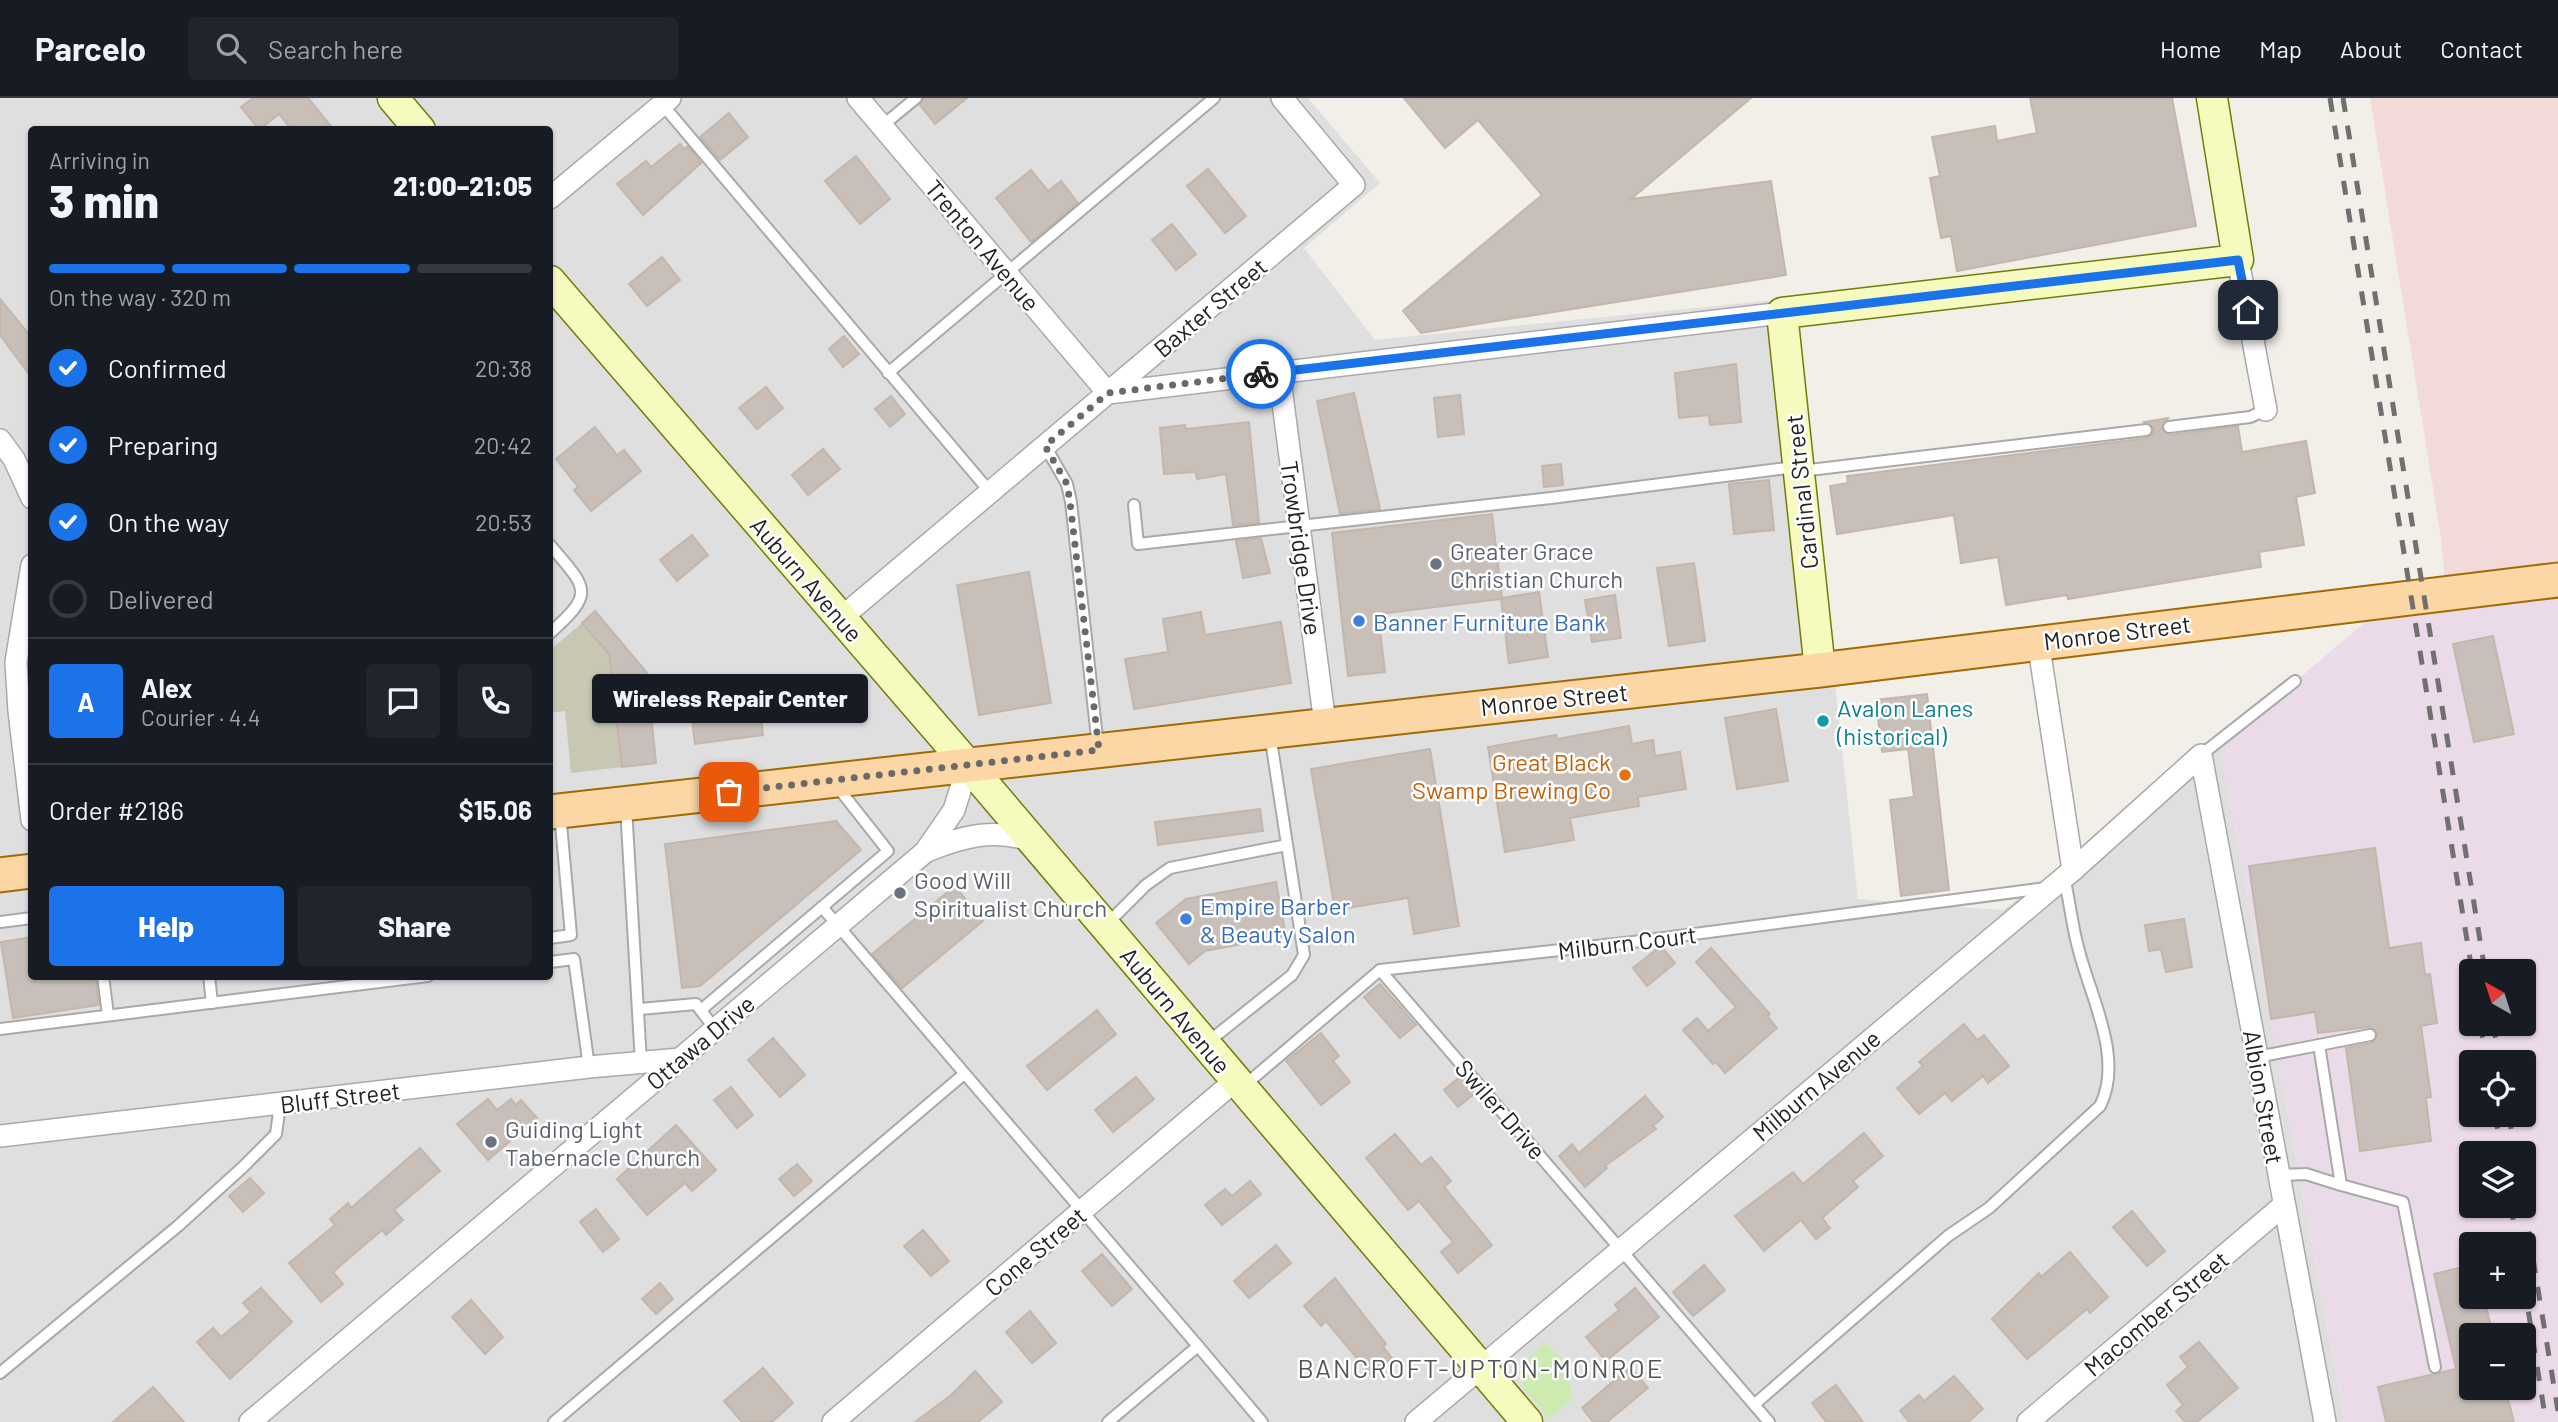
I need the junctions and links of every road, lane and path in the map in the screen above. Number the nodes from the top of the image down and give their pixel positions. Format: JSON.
{"nodes":[{"id":1,"x":393,"y":98,"type":"edge"},
{"id":2,"x":858,"y":98,"type":"edge"},
{"id":3,"x":916,"y":98,"type":"edge"},
{"id":4,"x":1214,"y":98,"type":"edge"},
{"id":5,"x":1282,"y":98,"type":"edge"},
{"id":6,"x":2212,"y":98,"type":"edge"},
{"id":7,"x":666,"y":101,"type":"edge"},
{"id":8,"x":417,"y":126,"type":"edge"},
{"id":9,"x":883,"y":126,"type":"junction"},
{"id":10,"x":553,"y":195,"type":"edge"},
{"id":11,"x":2238,"y":260,"type":"junction"},
{"id":12,"x":1005,"y":272,"type":"junction"},
{"id":13,"x":553,"y":284,"type":"edge"},
{"id":14,"x":1782,"y":313,"type":"junction"},
{"id":15,"x":1279,"y":372,"type":"junction"},
{"id":16,"x":887,"y":373,"type":"junction"},
{"id":17,"x":1108,"y":393,"type":"junction"},
{"id":18,"x":2266,"y":410,"type":"joint"},
{"id":19,"x":2169,"y":427,"type":"dead end"},
{"id":20,"x":2146,"y":430,"type":"dead end"},
{"id":21,"x":0,"y":440,"type":"edge"},
{"id":22,"x":1045,"y":446,"type":"junction"},
{"id":23,"x":1798,"y":469,"type":"junction"},
{"id":24,"x":28,"y":489,"type":"edge"},
{"id":25,"x":990,"y":492,"type":"junction"},
{"id":26,"x":1134,"y":505,"type":"dead end"},
{"id":27,"x":1299,"y":527,"type":"junction"},
{"id":28,"x":553,"y":548,"type":"edge"},
{"id":29,"x":2558,"y":580,"type":"edge"},
{"id":30,"x":28,"y":589,"type":"edge"},
{"id":31,"x":841,"y":618,"type":"junction"},
{"id":32,"x":553,"y":630,"type":"edge"},
{"id":33,"x":2038,"y":641,"type":"junction"},
{"id":34,"x":1820,"y":670,"type":"junction"},
{"id":35,"x":2295,"y":681,"type":"dead end"},
{"id":36,"x":25,"y":710,"type":"edge"},
{"id":37,"x":1325,"y":724,"type":"junction"},
{"id":38,"x":1270,"y":730,"type":"junction"},
{"id":39,"x":1099,"y":750,"type":"junction"},
{"id":40,"x":28,"y":757,"type":"edge"},
{"id":41,"x":2203,"y":764,"type":"junction"},
{"id":42,"x":968,"y":765,"type":"junction"},
{"id":43,"x":832,"y":780,"type":"junction"},
{"id":44,"x":626,"y":804,"type":"junction"},
{"id":45,"x":555,"y":812,"type":"edge"},
{"id":46,"x":1033,"y":841,"type":"junction"},
{"id":47,"x":1287,"y":845,"type":"junction"},
{"id":48,"x":888,"y":851,"type":"junction"},
{"id":49,"x":925,"y":852,"type":"junction"},
{"id":50,"x":904,"y":870,"type":"junction"},
{"id":51,"x":28,"y":872,"type":"edge"},
{"id":52,"x":0,"y":875,"type":"edge"},
{"id":53,"x":2063,"y":878,"type":"junction"},
{"id":54,"x":821,"y":907,"type":"junction"},
{"id":55,"x":28,"y":918,"type":"edge"},
{"id":56,"x":0,"y":922,"type":"edge"},
{"id":57,"x":1105,"y":926,"type":"junction"},
{"id":58,"x":837,"y":927,"type":"junction"},
{"id":59,"x":571,"y":935,"type":"junction"},
{"id":60,"x":787,"y":937,"type":"junction"},
{"id":61,"x":553,"y":938,"type":"edge"},
{"id":62,"x":802,"y":956,"type":"junction"},
{"id":63,"x":574,"y":959,"type":"junction"},
{"id":64,"x":553,"y":962,"type":"edge"},
{"id":65,"x":1380,"y":970,"type":"junction"},
{"id":66,"x":743,"y":974,"type":"junction"},
{"id":67,"x":104,"y":980,"type":"edge"},
{"id":68,"x":209,"y":980,"type":"edge"},
{"id":69,"x":396,"y":980,"type":"edge"},
{"id":70,"x":758,"y":993,"type":"junction"},
{"id":71,"x":212,"y":1003,"type":"junction"},
{"id":72,"x":640,"y":1009,"type":"junction"},
{"id":73,"x":701,"y":1010,"type":"junction"},
{"id":74,"x":108,"y":1015,"type":"junction"},
{"id":75,"x":0,"y":1029,"type":"edge"},
{"id":76,"x":715,"y":1029,"type":"junction"},
{"id":77,"x":2370,"y":1035,"type":"dead end"},
{"id":78,"x":1206,"y":1044,"type":"junction"},
{"id":79,"x":2319,"y":1045,"type":"junction"},
{"id":80,"x":2257,"y":1057,"type":"junction"},
{"id":81,"x":680,"y":1059,"type":"junction"},
{"id":82,"x":641,"y":1063,"type":"junction"},
{"id":83,"x":589,"y":1067,"type":"junction"},
{"id":84,"x":964,"y":1074,"type":"junction"},
{"id":85,"x":1239,"y":1084,"type":"junction"},
{"id":86,"x":280,"y":1105,"type":"junction"},
{"id":87,"x":0,"y":1136,"type":"edge"},
{"id":88,"x":2278,"y":1175,"type":"junction"},
{"id":89,"x":2341,"y":1185,"type":"junction"},
{"id":90,"x":2284,"y":1205,"type":"junction"},
{"id":91,"x":1082,"y":1211,"type":"junction"},
{"id":92,"x":1621,"y":1248,"type":"junction"},
{"id":93,"x":1198,"y":1346,"type":"junction"},
{"id":94,"x":1481,"y":1367,"type":"junction"},
{"id":95,"x":2435,"y":1367,"type":"dead end"},
{"id":96,"x":0,"y":1373,"type":"edge"},
{"id":97,"x":1755,"y":1404,"type":"junction"},
{"id":98,"x":250,"y":1422,"type":"edge"},
{"id":99,"x":554,"y":1422,"type":"edge"},
{"id":100,"x":833,"y":1422,"type":"edge"},
{"id":101,"x":1108,"y":1422,"type":"edge"},
{"id":102,"x":1262,"y":1422,"type":"edge"},
{"id":103,"x":1416,"y":1422,"type":"edge"},
{"id":104,"x":1527,"y":1422,"type":"edge"},
{"id":105,"x":1769,"y":1422,"type":"edge"},
{"id":106,"x":2028,"y":1422,"type":"edge"},
{"id":107,"x":2326,"y":1422,"type":"edge"}],
"edges":[{"from":1,"to":8,"type":"street"},
{"from":2,"to":9,"type":"street","name":"Trenton Avenue"},
{"from":3,"to":9,"type":"lane"},
{"from":4,"to":12,"type":"lane"},
{"from":5,"to":17,"type":"street","name":"Baxter Street"},
{"from":6,"to":11,"type":"street"},
{"from":7,"to":10,"type":"street"},
{"from":7,"to":16,"type":"lane"},
{"from":9,"to":12,"type":"street","name":"Trenton Avenue"},
{"from":11,"to":14,"type":"street"},
{"from":11,"to":18,"type":"street"},
{"from":12,"to":16,"type":"lane"},
{"from":12,"to":17,"type":"street","name":"Trenton Avenue"},
{"from":13,"to":31,"type":"street","name":"Auburn Avenue"},
{"from":14,"to":15,"type":"street"},
{"from":14,"to":23,"type":"street","name":"Cardinal Street"},
{"from":15,"to":17,"type":"street"},
{"from":15,"to":27,"type":"street","name":"Trowbridge Drive"},
{"from":16,"to":25,"type":"lane"},
{"from":17,"to":22,"type":"street","name":"Baxter Street"},
{"from":18,"to":19,"type":"lane"},
{"from":20,"to":23,"type":"lane"},
{"from":21,"to":24,"type":"street"},
{"from":22,"to":25,"type":"street","name":"Baxter Street"},
{"from":22,"to":39,"type":"lane"},
{"from":23,"to":27,"type":"lane"},
{"from":23,"to":34,"type":"street","name":"Cardinal Street"},
{"from":25,"to":31,"type":"street","name":"Baxter Street"},
{"from":26,"to":27,"type":"lane"},
{"from":27,"to":37,"type":"street","name":"Trowbridge Drive"},
{"from":28,"to":32,"type":"lane"},
{"from":29,"to":33,"type":"main road","name":"Monroe Street"},
{"from":30,"to":36,"type":"street"},
{"from":31,"to":42,"type":"street","name":"Auburn Avenue"},
{"from":33,"to":34,"type":"main road","name":"Monroe Street"},
{"from":33,"to":53,"type":"street"},
{"from":34,"to":37,"type":"main road","name":"Monroe Street"},
{"from":35,"to":41,"type":"lane"},
{"from":36,"to":40,"type":"street"},
{"from":37,"to":38,"type":"main road","name":"Monroe Street"},
{"from":38,"to":39,"type":"main road","name":"Monroe Street"},
{"from":38,"to":47,"type":"lane"},
{"from":39,"to":42,"type":"main road","name":"Monroe Street"},
{"from":41,"to":53,"type":"street","name":"Milburn Avenue"},
{"from":41,"to":80,"type":"street","name":"Albion Street"},
{"from":42,"to":43,"type":"main road","name":"Monroe Street"},
{"from":42,"to":46,"type":"street","name":"Auburn Avenue"},
{"from":42,"to":49,"type":"street","name":"Ottawa Drive"},
{"from":43,"to":44,"type":"main road","name":"Monroe Street"},
{"from":43,"to":48,"type":"lane"},
{"from":44,"to":45,"type":"main road","name":"Monroe Street"},
{"from":44,"to":72,"type":"lane"},
{"from":45,"to":59,"type":"lane"},
{"from":46,"to":49,"type":"street","name":"Ottawa Drive"},
{"from":46,"to":57,"type":"street","name":"Auburn Avenue"},
{"from":47,"to":57,"type":"lane"},
{"from":47,"to":78,"type":"lane"},
{"from":48,"to":50,"type":"lane"},
{"from":48,"to":54,"type":"lane"},
{"from":49,"to":50,"type":"street","name":"Ottawa Drive"},
{"from":50,"to":58,"type":"street","name":"Ottawa Drive"},
{"from":51,"to":52,"type":"main road"},
{"from":53,"to":65,"type":"lane","name":"Milburn Court"},
{"from":53,"to":92,"type":"street","name":"Milburn Avenue"},
{"from":53,"to":97,"type":"lane"},
{"from":54,"to":58,"type":"lane"},
{"from":54,"to":60,"type":"lane"},
{"from":55,"to":56,"type":"lane"},
{"from":57,"to":78,"type":"street","name":"Auburn Avenue"},
{"from":58,"to":62,"type":"street","name":"Ottawa Drive"},
{"from":58,"to":84,"type":"lane"},
{"from":59,"to":61,"type":"lane"},
{"from":59,"to":63,"type":"lane"},
{"from":60,"to":62,"type":"lane"},
{"from":60,"to":66,"type":"lane"},
{"from":62,"to":70,"type":"street","name":"Ottawa Drive"},
{"from":63,"to":64,"type":"lane"},
{"from":63,"to":83,"type":"lane"},
{"from":65,"to":85,"type":"lane"},
{"from":65,"to":92,"type":"lane","name":"Swiler Drive"},
{"from":66,"to":70,"type":"lane"},
{"from":66,"to":73,"type":"lane"},
{"from":67,"to":74,"type":"lane"},
{"from":68,"to":71,"type":"lane"},
{"from":69,"to":71,"type":"lane"},
{"from":70,"to":76,"type":"street","name":"Ottawa Drive"},
{"from":71,"to":74,"type":"lane"},
{"from":72,"to":73,"type":"lane"},
{"from":72,"to":82,"type":"lane"},
{"from":73,"to":76,"type":"lane"},
{"from":74,"to":75,"type":"lane"},
{"from":76,"to":81,"type":"street","name":"Ottawa Drive"},
{"from":77,"to":79,"type":"lane"},
{"from":78,"to":85,"type":"street","name":"Auburn Avenue"},
{"from":79,"to":80,"type":"lane"},
{"from":79,"to":89,"type":"lane"},
{"from":80,"to":88,"type":"street","name":"Albion Street"},
{"from":81,"to":82,"type":"street","name":"Bluff Street"},
{"from":81,"to":98,"type":"street","name":"Ottawa Drive"},
{"from":82,"to":83,"type":"street","name":"Bluff Street"},
{"from":83,"to":86,"type":"street","name":"Bluff Street"},
{"from":84,"to":91,"type":"lane"},
{"from":84,"to":99,"type":"lane"},
{"from":85,"to":91,"type":"street","name":"Cone Street"},
{"from":85,"to":94,"type":"street","name":"Auburn Avenue"},
{"from":86,"to":87,"type":"street","name":"Bluff Street"},
{"from":86,"to":96,"type":"lane"},
{"from":88,"to":89,"type":"lane"},
{"from":88,"to":90,"type":"street","name":"Albion Street"},
{"from":89,"to":95,"type":"lane"},
{"from":90,"to":106,"type":"street","name":"Macomber Street"},
{"from":90,"to":107,"type":"street","name":"Albion Street"},
{"from":91,"to":93,"type":"lane"},
{"from":91,"to":100,"type":"street","name":"Cone Street"},
{"from":92,"to":94,"type":"street","name":"Milburn Avenue"},
{"from":92,"to":97,"type":"lane","name":"Swiler Drive"},
{"from":93,"to":101,"type":"lane"},
{"from":93,"to":102,"type":"lane"},
{"from":94,"to":103,"type":"street","name":"Milburn Avenue"},
{"from":94,"to":104,"type":"street","name":"Auburn Avenue"},
{"from":97,"to":105,"type":"lane","name":"Swiler Drive"}]}
